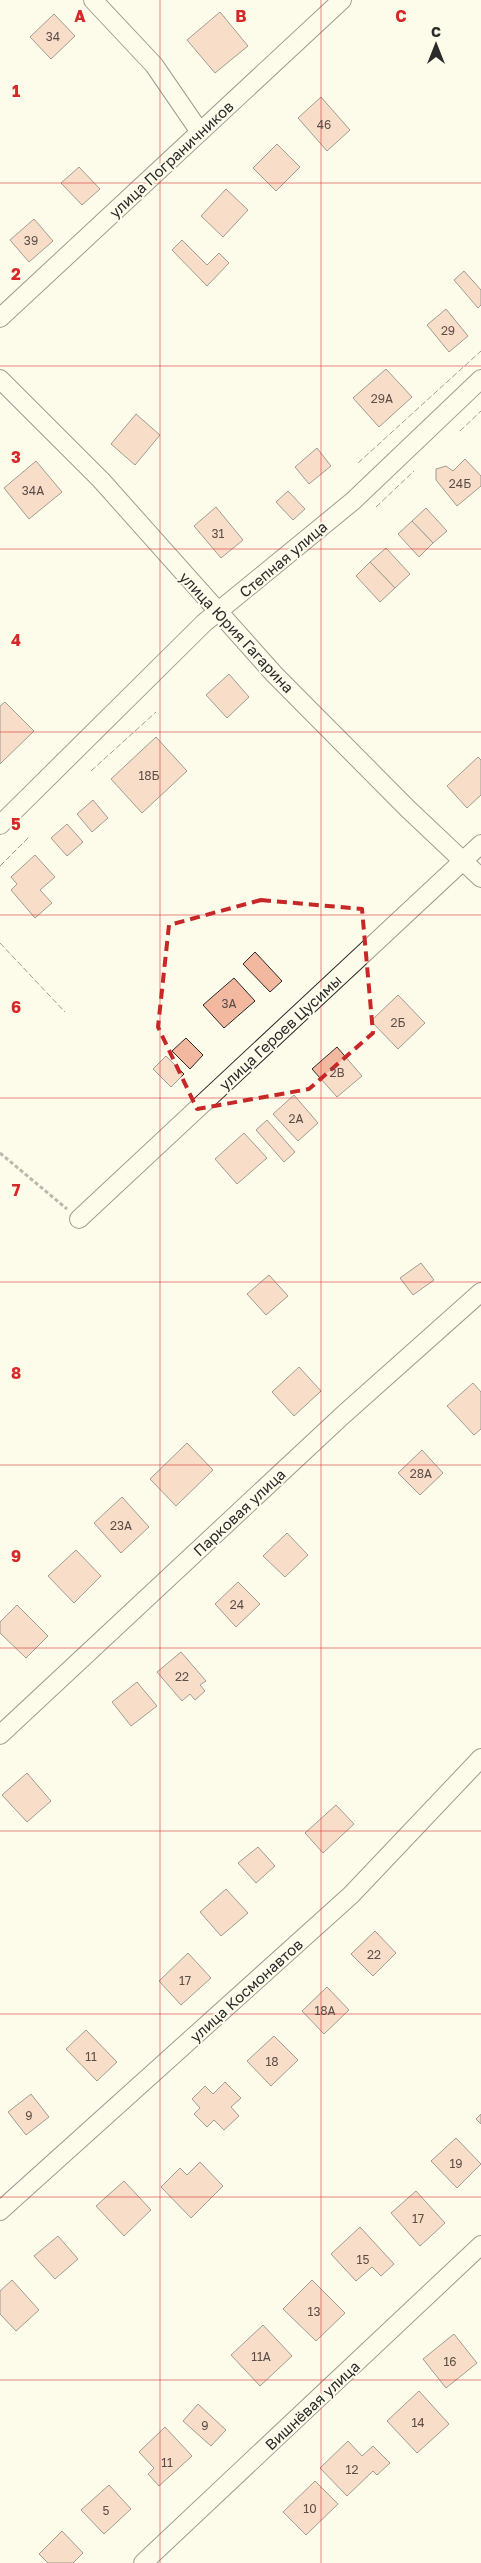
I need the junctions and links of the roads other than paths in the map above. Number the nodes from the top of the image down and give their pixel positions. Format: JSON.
{"nodes":[{"id":1,"x":93,"y":0,"type":"edge"},
{"id":2,"x":342,"y":0,"type":"edge"},
{"id":3,"x":200,"y":132,"type":"junction"},
{"id":4,"x":0,"y":318,"type":"edge"},
{"id":5,"x":0,"y":379,"type":"edge"},
{"id":6,"x":481,"y":379,"type":"edge"},
{"id":7,"x":218,"y":614,"type":"junction"},
{"id":8,"x":0,"y":825,"type":"edge"},
{"id":9,"x":481,"y":844,"type":"edge"},
{"id":10,"x":463,"y":861,"type":"junction"},
{"id":11,"x":481,"y":878,"type":"edge"},
{"id":12,"x":79,"y":1219,"type":"road end"},
{"id":13,"x":481,"y":1292,"type":"edge"},
{"id":14,"x":0,"y":1735,"type":"edge"},
{"id":15,"x":481,"y":1758,"type":"edge"},
{"id":16,"x":0,"y":2211,"type":"edge"},
{"id":17,"x":481,"y":2246,"type":"edge"},
{"id":18,"x":142,"y":2563,"type":"edge"}],
"edges":[{"from":1,"to":3,"type":"street"},
{"from":2,"to":3,"type":"street","name":"улица Пограничников"},
{"from":3,"to":4,"type":"street","name":"улица Пограничников"},
{"from":5,"to":7,"type":"street","name":"улица Юрия Гагарина"},
{"from":6,"to":7,"type":"street","name":"Степная улица"},
{"from":7,"to":8,"type":"street","name":"Степная улица"},
{"from":7,"to":10,"type":"street","name":"улица Юрия Гагарина"},
{"from":9,"to":10,"type":"street","name":"улица Героев Цусимы"},
{"from":10,"to":11,"type":"street","name":"улица Юрия Гагарина"},
{"from":10,"to":12,"type":"street","name":"улица Героев Цусимы"},
{"from":13,"to":14,"type":"street","name":"Парковая улица"},
{"from":15,"to":16,"type":"street","name":"улица Космонавтов"},
{"from":17,"to":18,"type":"street","name":"Вишнёвая улица"}]}
